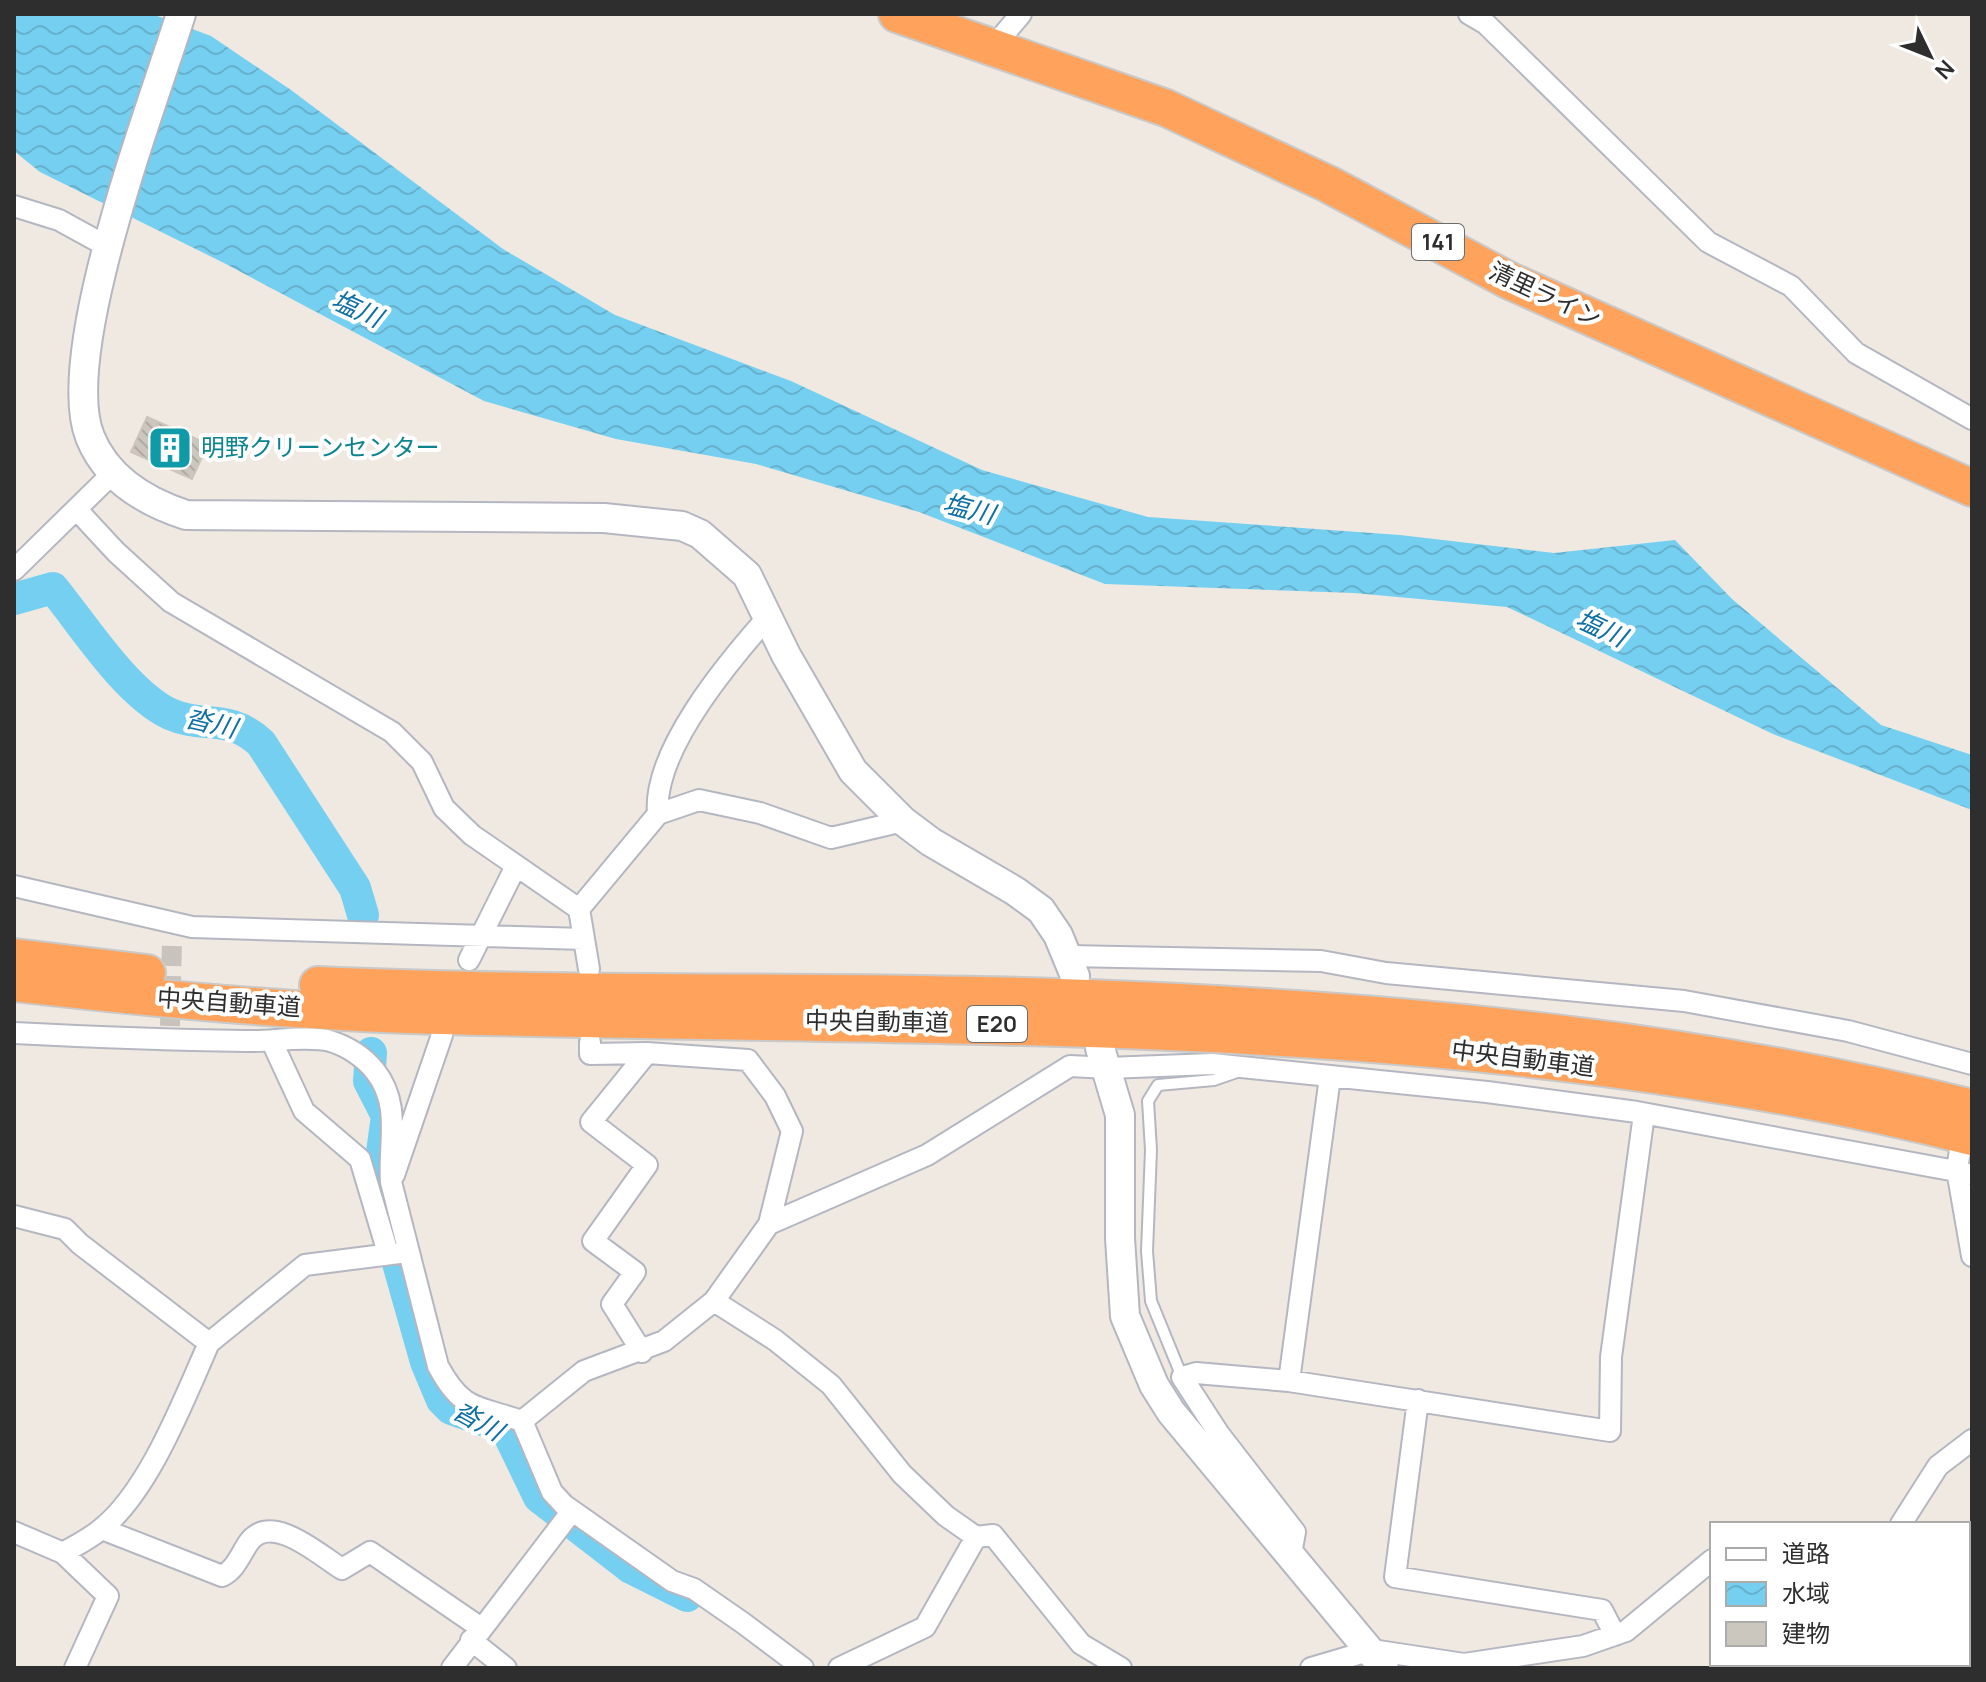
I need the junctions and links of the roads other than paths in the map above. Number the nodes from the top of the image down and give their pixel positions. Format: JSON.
{"nodes":[{"id":1,"x":181,"y":14,"type":"edge"},
{"id":2,"x":897,"y":14,"type":"edge"},
{"id":3,"x":1021,"y":14,"type":"edge"},
{"id":4,"x":1469,"y":14,"type":"edge"},
{"id":5,"x":994,"y":46,"type":"junction"},
{"id":6,"x":14,"y":206,"type":"edge"},
{"id":7,"x":111,"y":242,"type":"junction"},
{"id":8,"x":1972,"y":419,"type":"edge"},
{"id":9,"x":114,"y":472,"type":"junction"},
{"id":10,"x":1972,"y":488,"type":"edge"},
{"id":11,"x":78,"y":511,"type":"junction"},
{"id":12,"x":14,"y":570,"type":"edge"},
{"id":13,"x":768,"y":617,"type":"junction"},
{"id":14,"x":658,"y":814,"type":"junction"},
{"id":15,"x":903,"y":821,"type":"junction"},
{"id":16,"x":516,"y":866,"type":"junction"},
{"id":17,"x":14,"y":886,"type":"edge"},
{"id":18,"x":579,"y":909,"type":"junction"},
{"id":19,"x":483,"y":937,"type":"junction"},
{"id":20,"x":584,"y":939,"type":"junction"},
{"id":21,"x":14,"y":957,"type":"edge"},
{"id":22,"x":469,"y":960,"type":"dead end"},
{"id":23,"x":1071,"y":966,"type":"joint"},
{"id":24,"x":589,"y":969,"type":"dead end"},
{"id":25,"x":14,"y":983,"type":"edge"},
{"id":26,"x":14,"y":1033,"type":"edge"},
{"id":27,"x":442,"y":1035,"type":"dead end"},
{"id":28,"x":272,"y":1042,"type":"junction"},
{"id":29,"x":590,"y":1042,"type":"dead end"},
{"id":30,"x":647,"y":1053,"type":"junction"},
{"id":31,"x":1104,"y":1058,"type":"junction"},
{"id":32,"x":1972,"y":1064,"type":"edge"},
{"id":33,"x":1245,"y":1070,"type":"junction"},
{"id":34,"x":1330,"y":1077,"type":"junction"},
{"id":35,"x":1972,"y":1108,"type":"edge"},
{"id":36,"x":1644,"y":1114,"type":"junction"},
{"id":37,"x":1965,"y":1158,"type":"edge"},
{"id":38,"x":393,"y":1189,"type":"junction"},
{"id":39,"x":376,"y":1215,"type":"junction"},
{"id":40,"x":14,"y":1216,"type":"edge"},
{"id":41,"x":769,"y":1224,"type":"junction"},
{"id":42,"x":398,"y":1252,"type":"junction"},
{"id":43,"x":1972,"y":1256,"type":"edge"},
{"id":44,"x":714,"y":1301,"type":"junction"},
{"id":45,"x":209,"y":1343,"type":"junction"},
{"id":46,"x":642,"y":1352,"type":"junction"},
{"id":47,"x":1182,"y":1377,"type":"junction"},
{"id":48,"x":1289,"y":1381,"type":"junction"},
{"id":49,"x":1418,"y":1400,"type":"junction"},
{"id":50,"x":522,"y":1421,"type":"junction"},
{"id":51,"x":1972,"y":1440,"type":"edge"},
{"id":52,"x":572,"y":1511,"type":"junction"},
{"id":53,"x":1902,"y":1522,"type":"edge"},
{"id":54,"x":102,"y":1529,"type":"junction"},
{"id":55,"x":14,"y":1532,"type":"edge"},
{"id":56,"x":976,"y":1537,"type":"junction"},
{"id":57,"x":63,"y":1553,"type":"junction"},
{"id":58,"x":1291,"y":1554,"type":"junction"},
{"id":59,"x":1710,"y":1562,"type":"edge"},
{"id":60,"x":476,"y":1634,"type":"junction"},
{"id":61,"x":1615,"y":1635,"type":"junction"},
{"id":62,"x":1378,"y":1659,"type":"edge"},
{"id":63,"x":75,"y":1668,"type":"edge"},
{"id":64,"x":452,"y":1668,"type":"edge"},
{"id":65,"x":506,"y":1668,"type":"edge"},
{"id":66,"x":803,"y":1668,"type":"edge"},
{"id":67,"x":839,"y":1668,"type":"edge"},
{"id":68,"x":1121,"y":1668,"type":"edge"},
{"id":69,"x":1311,"y":1668,"type":"edge"}],
"edges":[{"from":1,"to":7,"type":"street"},
{"from":2,"to":5,"type":"highway","name":"清里ライン","number":"141"},
{"from":3,"to":5,"type":"street"},
{"from":4,"to":8,"type":"street"},
{"from":5,"to":10,"type":"highway","name":"清里ライン","number":"141"},
{"from":6,"to":7,"type":"street"},
{"from":7,"to":9,"type":"street"},
{"from":9,"to":11,"type":"street"},
{"from":9,"to":13,"type":"street"},
{"from":11,"to":12,"type":"street"},
{"from":11,"to":16,"type":"street"},
{"from":13,"to":14,"type":"street"},
{"from":13,"to":15,"type":"street"},
{"from":14,"to":15,"type":"street"},
{"from":14,"to":18,"type":"street"},
{"from":15,"to":23,"type":"street"},
{"from":16,"to":18,"type":"street"},
{"from":16,"to":19,"type":"street"},
{"from":17,"to":19,"type":"street"},
{"from":18,"to":20,"type":"street"},
{"from":19,"to":20,"type":"street"},
{"from":19,"to":22,"type":"street"},
{"from":20,"to":24,"type":"street"},
{"from":21,"to":35,"type":"highway","name":"中央自動車道","number":"E20"},
{"from":23,"to":32,"type":"street"},
{"from":25,"to":37,"type":"highway","name":"中央自動車道","number":"E20"},
{"from":26,"to":28,"type":"street"},
{"from":27,"to":38,"type":"street"},
{"from":28,"to":38,"type":"street"},
{"from":28,"to":39,"type":"street"},
{"from":29,"to":30,"type":"street"},
{"from":30,"to":41,"type":"street"},
{"from":30,"to":46,"type":"street"},
{"from":31,"to":33,"type":"street"},
{"from":31,"to":41,"type":"street"},
{"from":31,"to":58,"type":"street"},
{"from":33,"to":34,"type":"street"},
{"from":33,"to":47,"type":"lane"},
{"from":34,"to":36,"type":"street"},
{"from":34,"to":48,"type":"street"},
{"from":36,"to":37,"type":"street"},
{"from":36,"to":49,"type":"street"},
{"from":37,"to":43,"type":"street"},
{"from":38,"to":39,"type":"street"},
{"from":38,"to":42,"type":"street"},
{"from":39,"to":42,"type":"street"},
{"from":40,"to":45,"type":"street"},
{"from":41,"to":44,"type":"street"},
{"from":42,"to":45,"type":"street"},
{"from":42,"to":50,"type":"street"},
{"from":44,"to":46,"type":"street"},
{"from":44,"to":56,"type":"street"},
{"from":45,"to":54,"type":"street"},
{"from":46,"to":50,"type":"street"},
{"from":47,"to":48,"type":"street"},
{"from":47,"to":58,"type":"street"},
{"from":48,"to":49,"type":"street"},
{"from":49,"to":61,"type":"street"},
{"from":50,"to":52,"type":"street"},
{"from":51,"to":53,"type":"street"},
{"from":52,"to":60,"type":"street"},
{"from":52,"to":66,"type":"street"},
{"from":54,"to":57,"type":"street"},
{"from":54,"to":60,"type":"street"},
{"from":55,"to":57,"type":"street"},
{"from":56,"to":67,"type":"street"},
{"from":56,"to":68,"type":"street"},
{"from":57,"to":63,"type":"street"},
{"from":58,"to":62,"type":"street"},
{"from":59,"to":61,"type":"street"},
{"from":60,"to":64,"type":"street"},
{"from":60,"to":65,"type":"street"},
{"from":61,"to":62,"type":"street"},
{"from":62,"to":69,"type":"street"}]}
